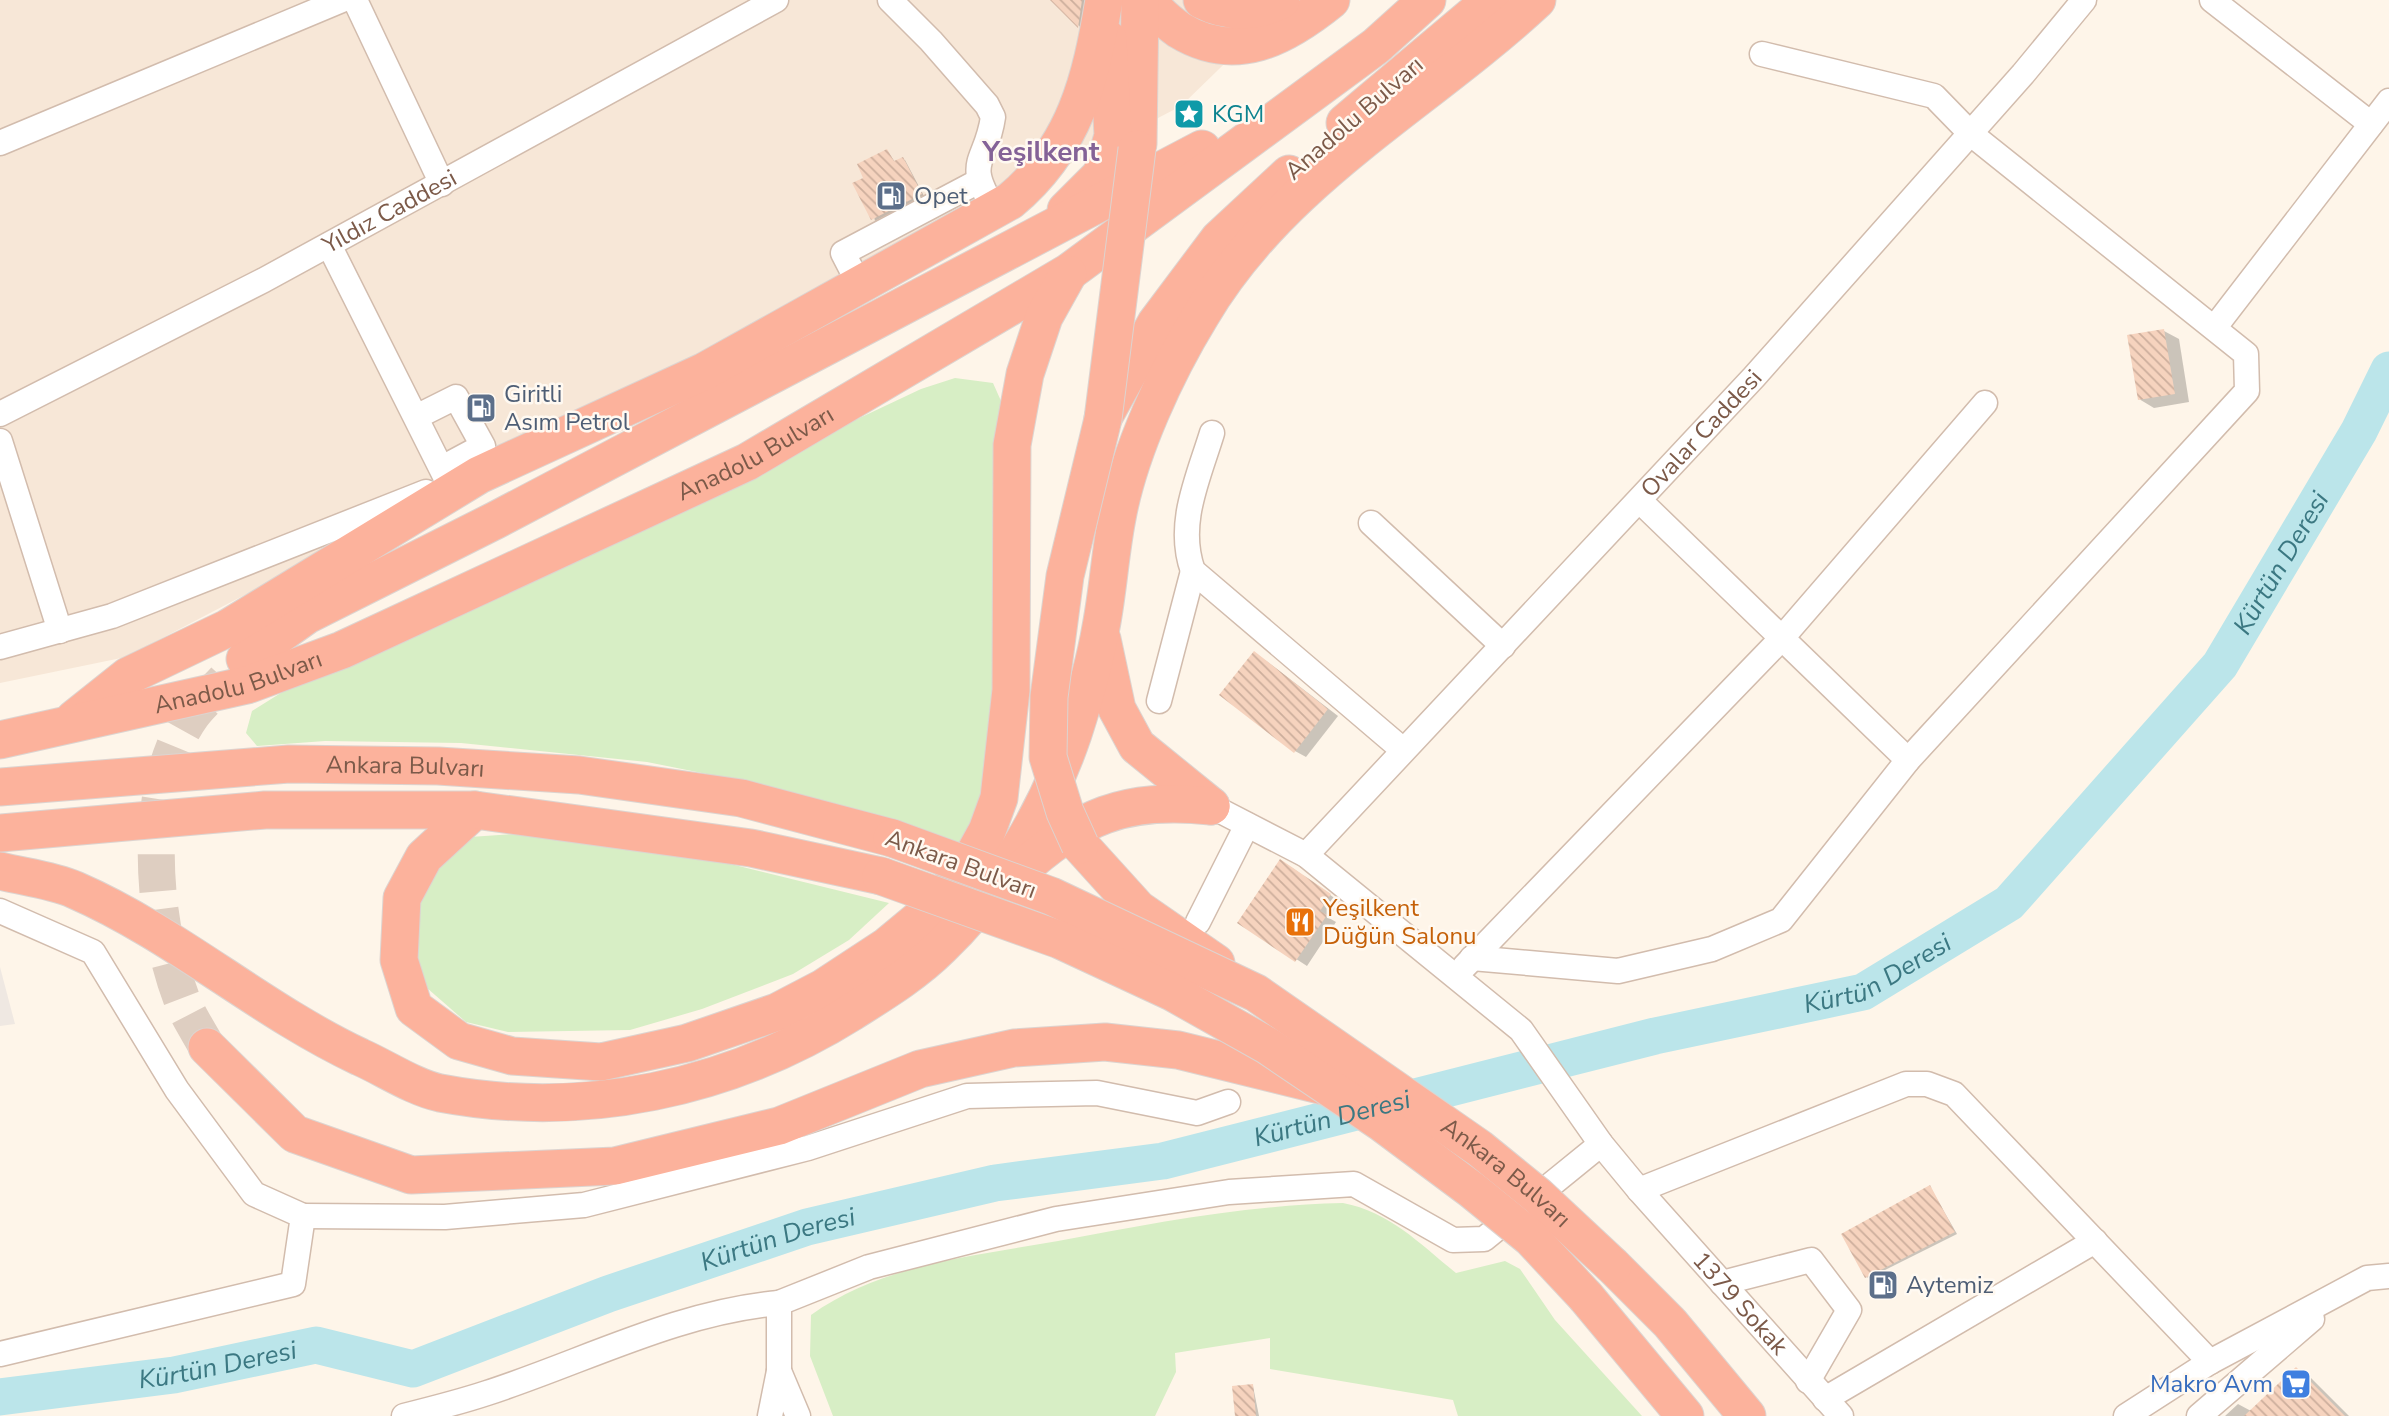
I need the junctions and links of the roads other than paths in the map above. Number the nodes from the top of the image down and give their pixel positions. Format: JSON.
{"nodes":[{"id":1,"x":342,"y":0,"type":"edge"},
{"id":2,"x":355,"y":0,"type":"edge"},
{"id":3,"x":776,"y":0,"type":"edge"},
{"id":4,"x":890,"y":0,"type":"edge"},
{"id":5,"x":1105,"y":0,"type":"edge"},
{"id":6,"x":1140,"y":0,"type":"edge"},
{"id":7,"x":1149,"y":0,"type":"edge"},
{"id":8,"x":1202,"y":0,"type":"edge"},
{"id":9,"x":1281,"y":0,"type":"edge"},
{"id":10,"x":1331,"y":0,"type":"edge"},
{"id":11,"x":1427,"y":0,"type":"edge"},
{"id":12,"x":2084,"y":0,"type":"edge"},
{"id":13,"x":2212,"y":0,"type":"edge"},
{"id":14,"x":1525,"y":3,"type":"edge"},
{"id":15,"x":1762,"y":54,"type":"dead end"},
{"id":16,"x":1354,"y":62,"type":"junction"},
{"id":17,"x":2389,"y":101,"type":"edge"},
{"id":18,"x":2371,"y":124,"type":"junction"},
{"id":19,"x":1970,"y":134,"type":"junction"},
{"id":20,"x":0,"y":143,"type":"edge"},
{"id":21,"x":442,"y":184,"type":"junction"},
{"id":22,"x":987,"y":195,"type":"junction"},
{"id":23,"x":329,"y":245,"type":"junction"},
{"id":24,"x":1069,"y":272,"type":"junction"},
{"id":25,"x":918,"y":298,"type":"junction"},
{"id":26,"x":2215,"y":327,"type":"junction"},
{"id":27,"x":1985,"y":404,"type":"dead end"},
{"id":28,"x":0,"y":414,"type":"edge"},
{"id":29,"x":416,"y":416,"type":"junction"},
{"id":30,"x":1103,"y":419,"type":"junction"},
{"id":31,"x":1212,"y":433,"type":"dead end"},
{"id":32,"x":0,"y":442,"type":"edge"},
{"id":33,"x":448,"y":481,"type":"junction"},
{"id":34,"x":1641,"y":502,"type":"junction"},
{"id":35,"x":1371,"y":523,"type":"dead end"},
{"id":36,"x":1193,"y":571,"type":"junction"},
{"id":37,"x":60,"y":631,"type":"junction"},
{"id":38,"x":1101,"y":632,"type":"junction"},
{"id":39,"x":1782,"y":638,"type":"junction"},
{"id":40,"x":1503,"y":646,"type":"junction"},
{"id":41,"x":0,"y":647,"type":"edge"},
{"id":42,"x":245,"y":659,"type":"tunnel mouth"},
{"id":43,"x":1159,"y":701,"type":"dead end"},
{"id":44,"x":68,"y":724,"type":"junction"},
{"id":45,"x":0,"y":740,"type":"edge"},
{"id":46,"x":1403,"y":750,"type":"junction"},
{"id":47,"x":1908,"y":760,"type":"junction"},
{"id":48,"x":0,"y":787,"type":"edge"},
{"id":49,"x":1211,"y":806,"type":"junction"},
{"id":50,"x":475,"y":810,"type":"junction"},
{"id":51,"x":1247,"y":825,"type":"junction"},
{"id":52,"x":0,"y":833,"type":"edge"},
{"id":53,"x":1306,"y":855,"type":"junction"},
{"id":54,"x":0,"y":871,"type":"edge"},
{"id":55,"x":981,"y":904,"type":"junction"},
{"id":56,"x":0,"y":911,"type":"edge"},
{"id":57,"x":1198,"y":922,"type":"dead end"},
{"id":58,"x":1464,"y":967,"type":"junction"},
{"id":59,"x":1256,"y":993,"type":"junction"},
{"id":60,"x":207,"y":1047,"type":"tunnel mouth"},
{"id":61,"x":1328,"y":1087,"type":"junction"},
{"id":62,"x":1228,"y":1102,"type":"dead end"},
{"id":63,"x":1600,"y":1141,"type":"junction"},
{"id":64,"x":1639,"y":1190,"type":"junction"},
{"id":65,"x":303,"y":1216,"type":"junction"},
{"id":66,"x":2095,"y":1241,"type":"junction"},
{"id":67,"x":2389,"y":1276,"type":"edge"},
{"id":68,"x":1722,"y":1283,"type":"junction"},
{"id":69,"x":2346,"y":1290,"type":"junction"},
{"id":70,"x":779,"y":1303,"type":"junction"},
{"id":71,"x":0,"y":1354,"type":"edge"},
{"id":72,"x":2210,"y":1362,"type":"junction"},
{"id":73,"x":779,"y":1371,"type":"junction"},
{"id":74,"x":1825,"y":1398,"type":"edge"},
{"id":75,"x":404,"y":1416,"type":"edge"},
{"id":76,"x":770,"y":1416,"type":"edge"},
{"id":77,"x":799,"y":1416,"type":"edge"},
{"id":78,"x":1685,"y":1416,"type":"edge"},
{"id":79,"x":1747,"y":1416,"type":"edge"},
{"id":80,"x":2126,"y":1416,"type":"edge"},
{"id":81,"x":2199,"y":1416,"type":"edge"}],
"edges":[{"from":1,"to":20,"type":"street"},
{"from":2,"to":21,"type":"street"},
{"from":3,"to":21,"type":"street","name":"Yıldız Caddesi"},
{"from":4,"to":22,"type":"street"},
{"from":5,"to":22,"type":"highway"},
{"from":5,"to":25,"type":"highway"},
{"from":6,"to":30,"type":"highway","bridge":true},
{"from":7,"to":10,"type":"highway"},
{"from":8,"to":9,"type":"highway"},
{"from":11,"to":16,"type":"highway","name":"Anadolu Bulvarı"},
{"from":12,"to":19,"type":"street","name":"Ovalar Caddesi"},
{"from":13,"to":18,"type":"street"},
{"from":14,"to":30,"type":"highway","name":"Anadolu Bulvarı"},
{"from":14,"to":38,"type":"highway"},
{"from":15,"to":19,"type":"street"},
{"from":16,"to":24,"type":"highway","name":"Anadolu Bulvarı"},
{"from":16,"to":25,"type":"highway"},
{"from":17,"to":18,"type":"street"},
{"from":18,"to":26,"type":"street"},
{"from":19,"to":26,"type":"street"},
{"from":19,"to":34,"type":"street","name":"Ovalar Caddesi"},
{"from":21,"to":23,"type":"street","name":"Yıldız Caddesi"},
{"from":22,"to":33,"type":"highway"},
{"from":23,"to":28,"type":"street","name":"Yıldız Caddesi"},
{"from":23,"to":29,"type":"street"},
{"from":24,"to":44,"type":"highway","name":"Anadolu Bulvarı"},
{"from":24,"to":50,"type":"highway"},
{"from":25,"to":42,"type":"highway"},
{"from":26,"to":47,"type":"street"},
{"from":27,"to":39,"type":"street"},
{"from":29,"to":33,"type":"street"},
{"from":29,"to":33,"type":"street"},
{"from":30,"to":59,"type":"highway","bridge":true},
{"from":31,"to":36,"type":"street"},
{"from":32,"to":37,"type":"street"},
{"from":33,"to":37,"type":"street"},
{"from":33,"to":44,"type":"highway"},
{"from":34,"to":39,"type":"street"},
{"from":34,"to":40,"type":"street","name":"Ovalar Caddesi"},
{"from":35,"to":40,"type":"street"},
{"from":36,"to":43,"type":"street"},
{"from":36,"to":46,"type":"street"},
{"from":37,"to":41,"type":"street"},
{"from":38,"to":49,"type":"highway"},
{"from":38,"to":55,"type":"highway"},
{"from":39,"to":47,"type":"street"},
{"from":39,"to":58,"type":"street"},
{"from":40,"to":46,"type":"street","name":"Ovalar Caddesi"},
{"from":44,"to":45,"type":"highway","name":"Anadolu Bulvarı"},
{"from":46,"to":53,"type":"street","name":"Ovalar Caddesi"},
{"from":47,"to":58,"type":"street"},
{"from":48,"to":59,"type":"highway","name":"Ankara Bulvarı","bridge":true},
{"from":49,"to":51,"type":"street","name":"1379 Sokak"},
{"from":49,"to":55,"type":"highway"},
{"from":50,"to":52,"type":"highway","name":"Ankara Bulvarı"},
{"from":50,"to":61,"type":"highway","name":"Ankara Bulvarı","bridge":true},
{"from":51,"to":53,"type":"street","name":"1379 Sokak"},
{"from":51,"to":57,"type":"street"},
{"from":53,"to":58,"type":"street","name":"1379 Sokak"},
{"from":54,"to":55,"type":"highway"},
{"from":56,"to":65,"type":"street"},
{"from":58,"to":63,"type":"street","name":"1379 Sokak"},
{"from":59,"to":79,"type":"highway","name":"Ankara Bulvarı","bridge":true},
{"from":60,"to":61,"type":"highway"},
{"from":61,"to":78,"type":"highway","name":"Ankara Bulvarı","bridge":true},
{"from":62,"to":65,"type":"street"},
{"from":63,"to":64,"type":"street","name":"1379 Sokak"},
{"from":63,"to":70,"type":"street"},
{"from":64,"to":66,"type":"street"},
{"from":64,"to":68,"type":"street","name":"1379 Sokak"},
{"from":65,"to":71,"type":"street"},
{"from":66,"to":72,"type":"street"},
{"from":66,"to":74,"type":"street"},
{"from":67,"to":69,"type":"street"},
{"from":68,"to":74,"type":"street","name":"1379 Sokak"},
{"from":68,"to":74,"type":"street"},
{"from":69,"to":72,"type":"street"},
{"from":69,"to":81,"type":"street"},
{"from":70,"to":73,"type":"street"},
{"from":70,"to":75,"type":"street"},
{"from":72,"to":80,"type":"street"},
{"from":73,"to":76,"type":"street"},
{"from":73,"to":77,"type":"street"}]}
